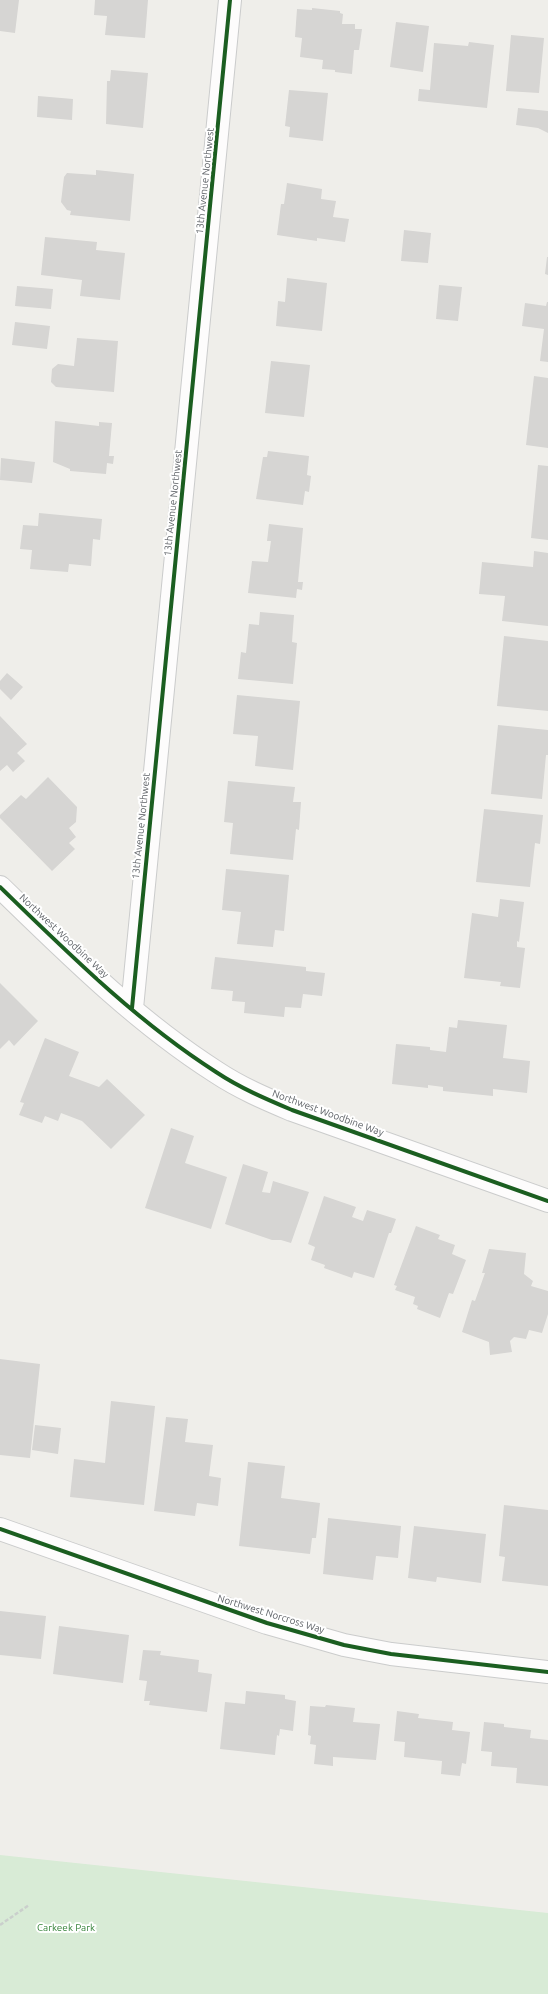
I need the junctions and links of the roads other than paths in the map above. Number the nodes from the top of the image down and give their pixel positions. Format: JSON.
{"nodes":[{"id":1,"x":230,"y":0,"type":"edge"},
{"id":2,"x":0,"y":887,"type":"edge"},
{"id":3,"x":132,"y":1008,"type":"junction"},
{"id":4,"x":548,"y":1201,"type":"edge"},
{"id":5,"x":0,"y":1529,"type":"edge"},
{"id":6,"x":548,"y":1672,"type":"edge"}],
"edges":[{"from":1,"to":3,"type":"street","name":"13th Avenue Northwest"},
{"from":2,"to":3,"type":"street","name":"Northwest Woodbine Way"},
{"from":3,"to":4,"type":"street","name":"Northwest Woodbine Way"},
{"from":5,"to":6,"type":"street","name":"Northwest Norcross Way"}]}
